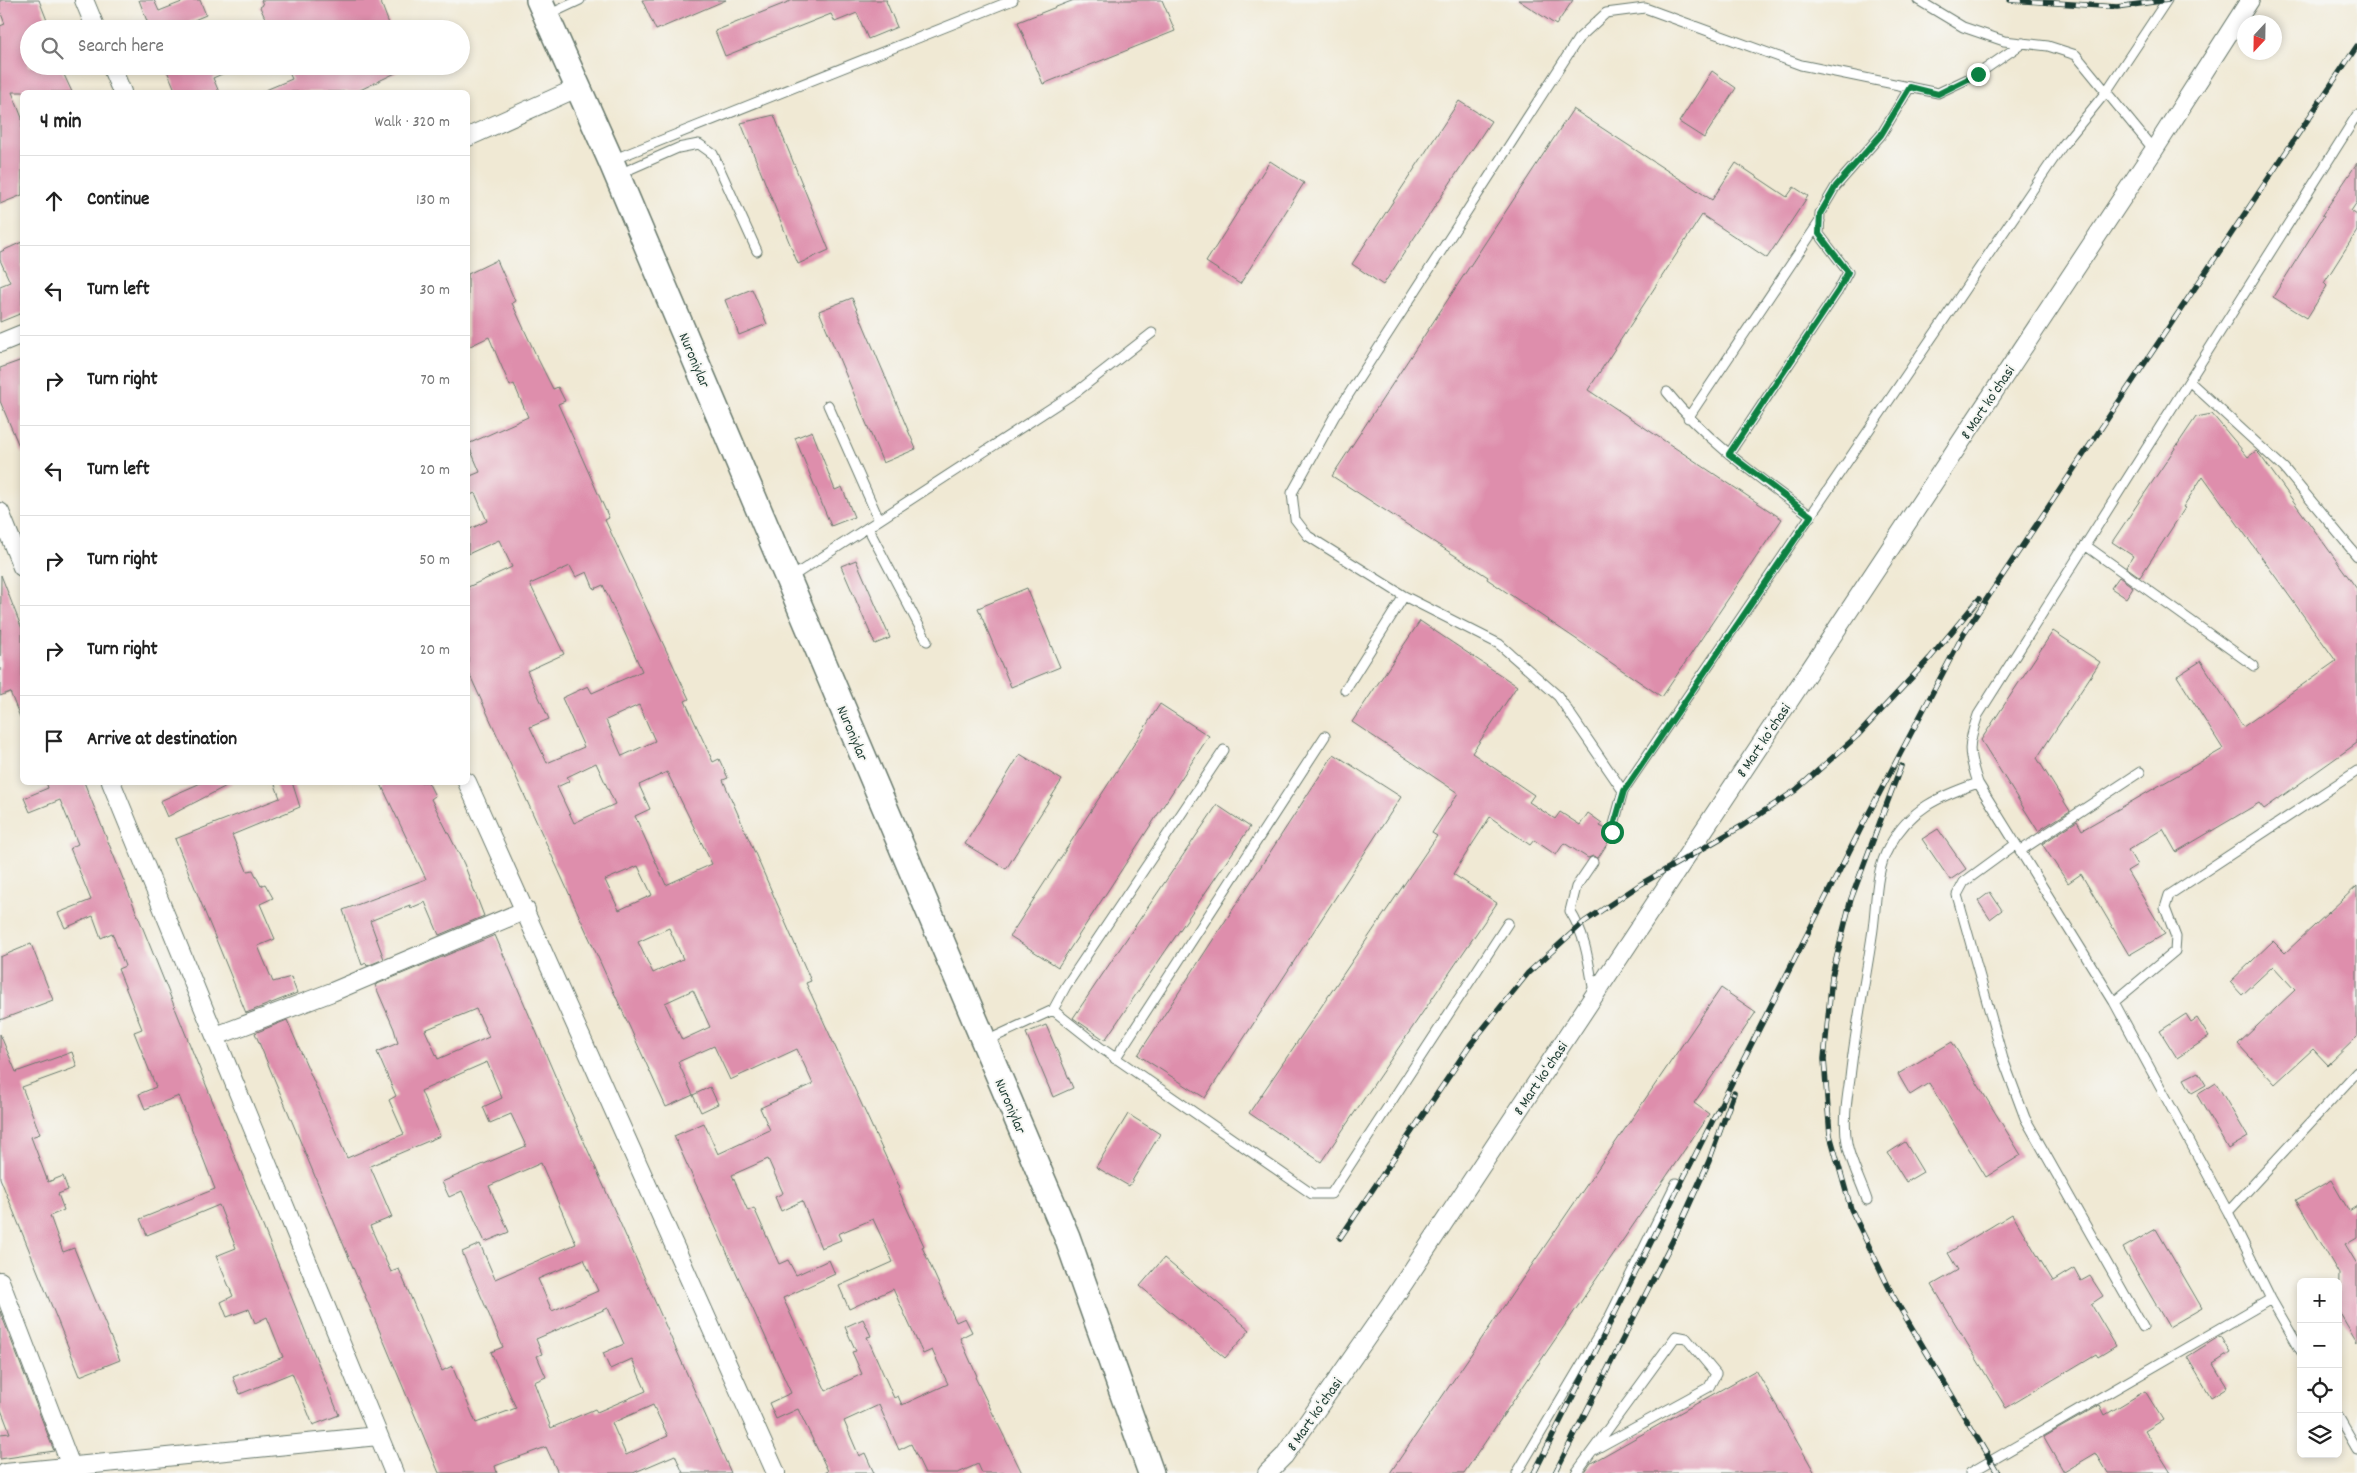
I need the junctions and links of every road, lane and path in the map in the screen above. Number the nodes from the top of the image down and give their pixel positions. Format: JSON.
{"nodes":[{"id":1,"x":84,"y":0,"type":"edge"},
{"id":2,"x":580,"y":0,"type":"edge"},
{"id":3,"x":1014,"y":0,"type":"edge"},
{"id":4,"x":1918,"y":0,"type":"edge"},
{"id":5,"x":2167,"y":0,"type":"edge"},
{"id":6,"x":2250,"y":0,"type":"edge"},
{"id":7,"x":542,"y":8,"type":"edge"},
{"id":8,"x":92,"y":20,"type":"edge"},
{"id":9,"x":2023,"y":43,"type":"junction"},
{"id":10,"x":115,"y":75,"type":"edge"},
{"id":11,"x":1910,"y":87,"type":"junction"},
{"id":12,"x":577,"y":88,"type":"junction"},
{"id":13,"x":121,"y":90,"type":"edge"},
{"id":14,"x":2106,"y":92,"type":"junction"},
{"id":15,"x":2357,"y":115,"type":"edge"},
{"id":16,"x":470,"y":137,"type":"edge"},
{"id":17,"x":2154,"y":150,"type":"junction"},
{"id":18,"x":614,"y":168,"type":"junction"},
{"id":19,"x":1820,"y":220,"type":"junction"},
{"id":20,"x":758,"y":251,"type":"dead end"},
{"id":21,"x":1152,"y":333,"type":"dead end"},
{"id":22,"x":20,"y":335,"type":"edge"},
{"id":23,"x":0,"y":343,"type":"edge"},
{"id":24,"x":2189,"y":381,"type":"junction"},
{"id":25,"x":1667,"y":392,"type":"dead end"},
{"id":26,"x":828,"y":405,"type":"dead end"},
{"id":27,"x":1688,"y":418,"type":"junction"},
{"id":28,"x":1729,"y":454,"type":"junction"},
{"id":29,"x":0,"y":512,"type":"edge"},
{"id":30,"x":1811,"y":516,"type":"junction"},
{"id":31,"x":879,"y":520,"type":"junction"},
{"id":32,"x":868,"y":528,"type":"junction"},
{"id":33,"x":2085,"y":545,"type":"junction"},
{"id":34,"x":2357,"y":556,"type":"edge"},
{"id":35,"x":20,"y":562,"type":"edge"},
{"id":36,"x":788,"y":580,"type":"junction"},
{"id":37,"x":1404,"y":596,"type":"junction"},
{"id":38,"x":926,"y":641,"type":"dead end"},
{"id":39,"x":2254,"y":666,"type":"dead end"},
{"id":40,"x":1345,"y":690,"type":"dead end"},
{"id":41,"x":1325,"y":736,"type":"dead end"},
{"id":42,"x":1224,"y":750,"type":"dead end"},
{"id":43,"x":2357,"y":771,"type":"edge"},
{"id":44,"x":2140,"y":772,"type":"dead end"},
{"id":45,"x":1978,"y":783,"type":"junction"},
{"id":46,"x":112,"y":785,"type":"edge"},
{"id":47,"x":468,"y":785,"type":"edge"},
{"id":48,"x":1624,"y":791,"type":"junction"},
{"id":49,"x":1612,"y":832,"type":"dead end"},
{"id":50,"x":2018,"y":847,"type":"junction"},
{"id":51,"x":1594,"y":862,"type":"dead end"},
{"id":52,"x":526,"y":910,"type":"junction"},
{"id":53,"x":1508,"y":923,"type":"dead end"},
{"id":54,"x":1594,"y":997,"type":"junction"},
{"id":55,"x":2114,"y":1002,"type":"junction"},
{"id":56,"x":1053,"y":1010,"type":"junction"},
{"id":57,"x":216,"y":1036,"type":"junction"},
{"id":58,"x":984,"y":1042,"type":"junction"},
{"id":59,"x":1116,"y":1059,"type":"junction"},
{"id":60,"x":2357,"y":1072,"type":"edge"},
{"id":61,"x":1676,"y":1183,"type":"dead end"},
{"id":62,"x":1867,"y":1200,"type":"dead end"},
{"id":63,"x":2228,"y":1212,"type":"junction"},
{"id":64,"x":0,"y":1281,"type":"edge"},
{"id":65,"x":2271,"y":1299,"type":"junction"},
{"id":66,"x":2143,"y":1327,"type":"dead end"},
{"id":67,"x":2297,"y":1344,"type":"edge"},
{"id":68,"x":2342,"y":1423,"type":"edge"},
{"id":69,"x":378,"y":1436,"type":"junction"},
{"id":70,"x":2357,"y":1449,"type":"edge"},
{"id":71,"x":1592,"y":1451,"type":"junction"},
{"id":72,"x":71,"y":1466,"type":"junction"},
{"id":73,"x":5,"y":1473,"type":"edge"},
{"id":74,"x":394,"y":1473,"type":"edge"},
{"id":75,"x":776,"y":1473,"type":"edge"},
{"id":76,"x":1151,"y":1473,"type":"edge"},
{"id":77,"x":1267,"y":1473,"type":"edge"},
{"id":78,"x":1517,"y":1473,"type":"edge"},
{"id":79,"x":1576,"y":1473,"type":"edge"},
{"id":80,"x":1970,"y":1473,"type":"edge"}],
"edges":[{"from":1,"to":8,"type":"street"},
{"from":2,"to":7,"type":"lane"},
{"from":3,"to":18,"type":"lane"},
{"from":4,"to":9,"type":"lane"},
{"from":5,"to":14,"type":"lane"},
{"from":6,"to":17,"type":"street","name":"8 Mart koʻchasi"},
{"from":7,"to":12,"type":"main road","name":"Nuroniylar"},
{"from":9,"to":11,"type":"lane"},
{"from":9,"to":14,"type":"lane"},
{"from":10,"to":13,"type":"street"},
{"from":11,"to":19,"type":"lane"},
{"from":11,"to":37,"type":"lane"},
{"from":12,"to":16,"type":"street"},
{"from":12,"to":18,"type":"main road","name":"Nuroniylar"},
{"from":14,"to":17,"type":"lane"},
{"from":14,"to":30,"type":"lane"},
{"from":15,"to":24,"type":"lane"},
{"from":17,"to":54,"type":"street","name":"8 Mart koʻchasi"},
{"from":18,"to":20,"type":"lane"},
{"from":18,"to":36,"type":"main road","name":"Nuroniylar"},
{"from":19,"to":27,"type":"lane"},
{"from":19,"to":28,"type":"lane"},
{"from":21,"to":31,"type":"lane"},
{"from":22,"to":23,"type":"street"},
{"from":24,"to":33,"type":"lane"},
{"from":24,"to":34,"type":"lane"},
{"from":25,"to":27,"type":"lane"},
{"from":26,"to":31,"type":"lane"},
{"from":27,"to":28,"type":"lane"},
{"from":28,"to":30,"type":"lane"},
{"from":29,"to":35,"type":"street"},
{"from":30,"to":48,"type":"lane"},
{"from":31,"to":32,"type":"lane"},
{"from":32,"to":36,"type":"lane"},
{"from":32,"to":38,"type":"lane"},
{"from":33,"to":39,"type":"lane"},
{"from":33,"to":45,"type":"lane"},
{"from":36,"to":58,"type":"main road","name":"Nuroniylar"},
{"from":37,"to":40,"type":"lane"},
{"from":37,"to":48,"type":"lane"},
{"from":41,"to":59,"type":"lane"},
{"from":42,"to":56,"type":"lane"},
{"from":43,"to":55,"type":"lane"},
{"from":44,"to":50,"type":"lane"},
{"from":45,"to":50,"type":"lane"},
{"from":45,"to":62,"type":"lane"},
{"from":46,"to":57,"type":"street"},
{"from":47,"to":52,"type":"street"},
{"from":48,"to":49,"type":"lane"},
{"from":50,"to":55,"type":"lane"},
{"from":50,"to":66,"type":"lane"},
{"from":51,"to":54,"type":"lane"},
{"from":52,"to":57,"type":"street"},
{"from":52,"to":75,"type":"street"},
{"from":53,"to":59,"type":"lane"},
{"from":54,"to":77,"type":"street","name":"8 Mart koʻchasi"},
{"from":55,"to":63,"type":"lane"},
{"from":56,"to":58,"type":"lane"},
{"from":56,"to":59,"type":"lane"},
{"from":57,"to":69,"type":"street"},
{"from":58,"to":76,"type":"main road","name":"Nuroniylar"},
{"from":60,"to":63,"type":"lane"},
{"from":61,"to":78,"type":"lane"},
{"from":63,"to":65,"type":"lane"},
{"from":64,"to":72,"type":"street"},
{"from":65,"to":67,"type":"lane"},
{"from":65,"to":80,"type":"lane"},
{"from":68,"to":70,"type":"lane"},
{"from":69,"to":72,"type":"street"},
{"from":69,"to":74,"type":"street"},
{"from":71,"to":71,"type":"lane"},
{"from":71,"to":79,"type":"lane"},
{"from":72,"to":73,"type":"street"}]}
